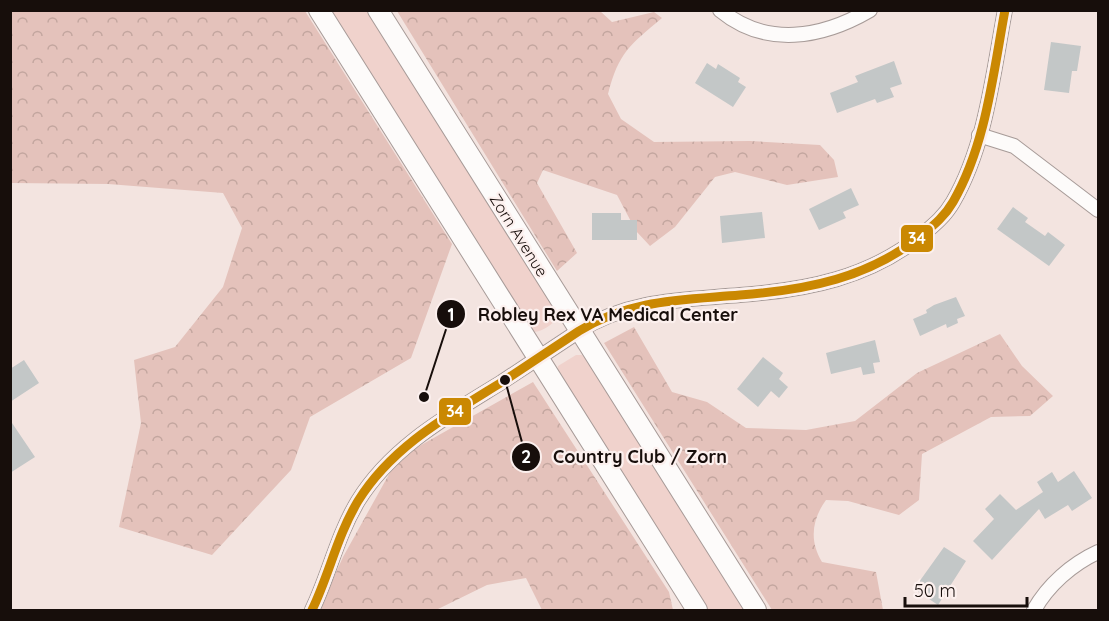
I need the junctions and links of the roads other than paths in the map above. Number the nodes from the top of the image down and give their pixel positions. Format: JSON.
{"nodes":[{"id":1,"x":320,"y":10,"type":"edge"},
{"id":2,"x":378,"y":10,"type":"edge"},
{"id":3,"x":720,"y":10,"type":"edge"},
{"id":4,"x":870,"y":10,"type":"edge"},
{"id":5,"x":1005,"y":10,"type":"edge"},
{"id":6,"x":979,"y":135,"type":"junction"},
{"id":7,"x":1098,"y":210,"type":"edge"},
{"id":8,"x":579,"y":331,"type":"junction"},
{"id":9,"x":539,"y":357,"type":"junction"},
{"id":10,"x":1098,"y":552,"type":"edge"},
{"id":11,"x":312,"y":610,"type":"edge"},
{"id":12,"x":698,"y":610,"type":"edge"},
{"id":13,"x":756,"y":610,"type":"edge"},
{"id":14,"x":1034,"y":610,"type":"edge"}],
"edges":[{"from":1,"to":9,"type":"main road"},
{"from":2,"to":8,"type":"main road","name":"Zorn Avenue"},
{"from":3,"to":4,"type":"street"},
{"from":5,"to":6,"type":"street"},
{"from":6,"to":7,"type":"street"},
{"from":6,"to":8,"type":"street"},
{"from":8,"to":9,"type":"street"},
{"from":8,"to":13,"type":"main road","name":"Zorn Avenue"},
{"from":9,"to":11,"type":"street"},
{"from":9,"to":12,"type":"main road"},
{"from":10,"to":14,"type":"street"}]}
